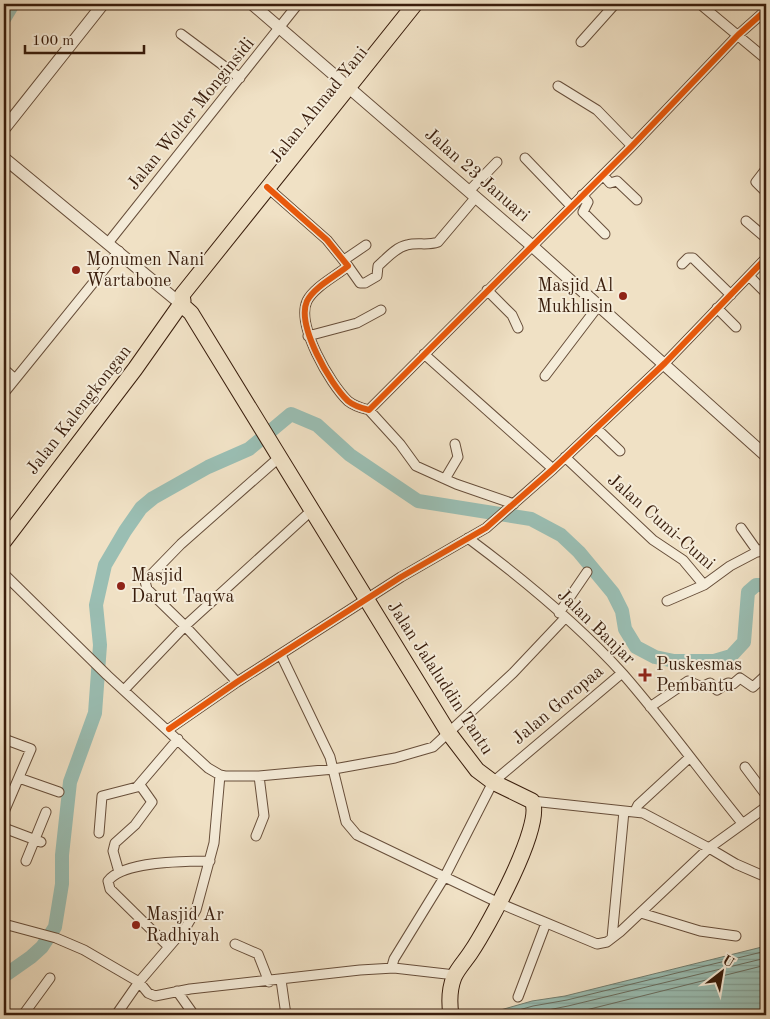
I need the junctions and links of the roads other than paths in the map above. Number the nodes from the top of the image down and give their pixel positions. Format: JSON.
{"nodes":[{"id":1,"x":103,"y":4,"type":"edge"},
{"id":2,"x":252,"y":4,"type":"edge"},
{"id":3,"x":298,"y":4,"type":"edge"},
{"id":4,"x":415,"y":4,"type":"edge"},
{"id":5,"x":424,"y":4,"type":"edge"},
{"id":6,"x":615,"y":4,"type":"edge"},
{"id":7,"x":700,"y":4,"type":"edge"},
{"id":8,"x":766,"y":10,"type":"edge"},
{"id":9,"x":279,"y":29,"type":"junction"},
{"id":10,"x":397,"y":31,"type":"junction"},
{"id":11,"x":181,"y":34,"type":"dead end"},
{"id":12,"x":738,"y":35,"type":"junction"},
{"id":13,"x":581,"y":42,"type":"dead end"},
{"id":14,"x":766,"y":59,"type":"edge"},
{"id":15,"x":240,"y":78,"type":"junction"},
{"id":16,"x":558,"y":86,"type":"dead end"},
{"id":17,"x":350,"y":89,"type":"junction"},
{"id":18,"x":4,"y":129,"type":"edge"},
{"id":19,"x":632,"y":146,"type":"junction"},
{"id":20,"x":4,"y":158,"type":"edge"},
{"id":21,"x":525,"y":158,"type":"dead end"},
{"id":22,"x":497,"y":162,"type":"dead end"},
{"id":23,"x":766,"y":169,"type":"edge"},
{"id":24,"x":603,"y":175,"type":"junction"},
{"id":25,"x":610,"y":183,"type":"junction"},
{"id":26,"x":270,"y":190,"type":"junction"},
{"id":27,"x":602,"y":190,"type":"dead end"},
{"id":28,"x":766,"y":192,"type":"edge"},
{"id":29,"x":473,"y":194,"type":"junction"},
{"id":30,"x":582,"y":194,"type":"junction"},
{"id":31,"x":637,"y":200,"type":"dead end"},
{"id":32,"x":571,"y":206,"type":"junction"},
{"id":33,"x":746,"y":221,"type":"dead end"},
{"id":34,"x":605,"y":234,"type":"dead end"},
{"id":35,"x":766,"y":238,"type":"edge"},
{"id":36,"x":108,"y":243,"type":"junction"},
{"id":37,"x":531,"y":245,"type":"junction"},
{"id":38,"x":366,"y":246,"type":"dead end"},
{"id":39,"x":119,"y":251,"type":"junction"},
{"id":40,"x":766,"y":258,"type":"edge"},
{"id":41,"x":343,"y":259,"type":"junction"},
{"id":42,"x":682,"y":264,"type":"dead end"},
{"id":43,"x":749,"y":276,"type":"junction"},
{"id":44,"x":487,"y":290,"type":"junction"},
{"id":45,"x":766,"y":294,"type":"edge"},
{"id":46,"x":731,"y":295,"type":"junction"},
{"id":47,"x":184,"y":301,"type":"junction"},
{"id":48,"x":599,"y":305,"type":"junction"},
{"id":49,"x":717,"y":308,"type":"junction"},
{"id":50,"x":381,"y":310,"type":"dead end"},
{"id":51,"x":736,"y":327,"type":"dead end"},
{"id":52,"x":518,"y":328,"type":"dead end"},
{"id":53,"x":308,"y":336,"type":"junction"},
{"id":54,"x":424,"y":354,"type":"junction"},
{"id":55,"x":665,"y":363,"type":"junction"},
{"id":56,"x":4,"y":369,"type":"edge"},
{"id":57,"x":545,"y":376,"type":"dead end"},
{"id":58,"x":14,"y":378,"type":"junction"},
{"id":59,"x":4,"y":393,"type":"edge"},
{"id":60,"x":369,"y":410,"type":"junction"},
{"id":61,"x":596,"y":428,"type":"junction"},
{"id":62,"x":455,"y":444,"type":"dead end"},
{"id":63,"x":620,"y":451,"type":"dead end"},
{"id":64,"x":274,"y":455,"type":"junction"},
{"id":65,"x":766,"y":456,"type":"edge"},
{"id":66,"x":565,"y":457,"type":"junction"},
{"id":67,"x":552,"y":469,"type":"junction"},
{"id":68,"x":445,"y":479,"type":"junction"},
{"id":69,"x":512,"y":506,"type":"junction"},
{"id":70,"x":311,"y":511,"type":"junction"},
{"id":71,"x":741,"y":528,"type":"dead end"},
{"id":72,"x":468,"y":538,"type":"junction"},
{"id":73,"x":4,"y":541,"type":"edge"},
{"id":74,"x":766,"y":547,"type":"edge"},
{"id":75,"x":758,"y":552,"type":"junction"},
{"id":76,"x":587,"y":572,"type":"dead end"},
{"id":77,"x":4,"y":574,"type":"edge"},
{"id":78,"x":704,"y":584,"type":"junction"},
{"id":79,"x":366,"y":599,"type":"junction"},
{"id":80,"x":668,"y":601,"type":"dead end"},
{"id":81,"x":562,"y":616,"type":"junction"},
{"id":82,"x":185,"y":626,"type":"junction"},
{"id":83,"x":281,"y":655,"type":"junction"},
{"id":84,"x":622,"y":673,"type":"junction"},
{"id":85,"x":766,"y":675,"type":"edge"},
{"id":86,"x":237,"y":682,"type":"junction"},
{"id":87,"x":124,"y":690,"type":"junction"},
{"id":88,"x":650,"y":707,"type":"junction"},
{"id":89,"x":168,"y":729,"type":"junction"},
{"id":90,"x":448,"y":732,"type":"junction"},
{"id":91,"x":4,"y":739,"type":"edge"},
{"id":92,"x":178,"y":739,"type":"junction"},
{"id":93,"x":689,"y":758,"type":"junction"},
{"id":94,"x":745,"y":767,"type":"dead end"},
{"id":95,"x":334,"y":769,"type":"junction"},
{"id":96,"x":220,"y":775,"type":"junction"},
{"id":97,"x":259,"y":776,"type":"junction"},
{"id":98,"x":20,"y":778,"type":"junction"},
{"id":99,"x":493,"y":782,"type":"junction"},
{"id":100,"x":140,"y":785,"type":"junction"},
{"id":101,"x":59,"y":792,"type":"dead end"},
{"id":102,"x":766,"y":795,"type":"edge"},
{"id":103,"x":532,"y":802,"type":"junction"},
{"id":104,"x":766,"y":807,"type":"edge"},
{"id":105,"x":624,"y":810,"type":"junction"},
{"id":106,"x":635,"y":811,"type":"junction"},
{"id":107,"x":4,"y":812,"type":"edge"},
{"id":108,"x":46,"y":812,"type":"dead end"},
{"id":109,"x":742,"y":823,"type":"junction"},
{"id":110,"x":4,"y":828,"type":"edge"},
{"id":111,"x":99,"y":833,"type":"dead end"},
{"id":112,"x":256,"y":836,"type":"dead end"},
{"id":113,"x":38,"y":841,"type":"junction"},
{"id":114,"x":709,"y":848,"type":"junction"},
{"id":115,"x":26,"y":860,"type":"dead end"},
{"id":116,"x":210,"y":862,"type":"junction"},
{"id":117,"x":119,"y":872,"type":"junction"},
{"id":118,"x":445,"y":876,"type":"junction"},
{"id":119,"x":766,"y":877,"type":"edge"},
{"id":120,"x":499,"y":903,"type":"junction"},
{"id":121,"x":642,"y":912,"type":"junction"},
{"id":122,"x":546,"y":923,"type":"junction"},
{"id":123,"x":4,"y":924,"type":"edge"},
{"id":124,"x":736,"y":936,"type":"dead end"},
{"id":125,"x":612,"y":938,"type":"junction"},
{"id":126,"x":235,"y":944,"type":"dead end"},
{"id":127,"x":169,"y":947,"type":"junction"},
{"id":128,"x":394,"y":968,"type":"junction"},
{"id":129,"x":455,"y":975,"type":"junction"},
{"id":130,"x":50,"y":978,"type":"dead end"},
{"id":131,"x":281,"y":980,"type":"junction"},
{"id":132,"x":139,"y":982,"type":"junction"},
{"id":133,"x":269,"y":982,"type":"junction"},
{"id":134,"x":177,"y":991,"type":"junction"},
{"id":135,"x":518,"y":996,"type":"dead end"},
{"id":136,"x":22,"y":1015,"type":"edge"},
{"id":137,"x":116,"y":1015,"type":"edge"},
{"id":138,"x":194,"y":1015,"type":"edge"},
{"id":139,"x":286,"y":1015,"type":"edge"},
{"id":140,"x":451,"y":1015,"type":"edge"}],
"edges":[{"from":1,"to":18,"type":"street"},
{"from":2,"to":9,"type":"street","name":"Jalan 23 Januari"},
{"from":3,"to":9,"type":"street","name":"Jalan Wolter Monginsidi"},
{"from":4,"to":10,"type":"highway","name":"Jalan Ahmad Yani"},
{"from":5,"to":10,"type":"highway","name":"Jalan Ahmad Yani"},
{"from":6,"to":13,"type":"street"},
{"from":7,"to":12,"type":"street"},
{"from":8,"to":12,"type":"street"},
{"from":9,"to":15,"type":"street","name":"Jalan Wolter Monginsidi"},
{"from":9,"to":17,"type":"street","name":"Jalan 23 Januari"},
{"from":10,"to":17,"type":"highway","name":"Jalan Ahmad Yani"},
{"from":11,"to":15,"type":"street"},
{"from":12,"to":14,"type":"street"},
{"from":12,"to":19,"type":"street"},
{"from":15,"to":36,"type":"street","name":"Jalan Wolter Monginsidi"},
{"from":16,"to":19,"type":"street"},
{"from":17,"to":26,"type":"highway","name":"Jalan Ahmad Yani"},
{"from":17,"to":29,"type":"street","name":"Jalan 23 Januari"},
{"from":19,"to":24,"type":"street"},
{"from":20,"to":36,"type":"street"},
{"from":21,"to":32,"type":"street"},
{"from":22,"to":29,"type":"street"},
{"from":23,"to":28,"type":"street"},
{"from":24,"to":25,"type":"street"},
{"from":24,"to":30,"type":"street"},
{"from":25,"to":27,"type":"street"},
{"from":25,"to":31,"type":"street"},
{"from":26,"to":41,"type":"street"},
{"from":26,"to":47,"type":"highway","name":"Jalan Ahmad Yani"},
{"from":29,"to":37,"type":"street","name":"Jalan 23 Januari"},
{"from":29,"to":41,"type":"street"},
{"from":30,"to":32,"type":"street"},
{"from":30,"to":34,"type":"street"},
{"from":32,"to":37,"type":"street"},
{"from":33,"to":35,"type":"street"},
{"from":36,"to":39,"type":"street"},
{"from":37,"to":44,"type":"street"},
{"from":37,"to":48,"type":"street","name":"Jalan 23 Januari"},
{"from":38,"to":41,"type":"street"},
{"from":39,"to":47,"type":"street"},
{"from":39,"to":58,"type":"street"},
{"from":40,"to":43,"type":"street"},
{"from":41,"to":53,"type":"street"},
{"from":42,"to":46,"type":"street"},
{"from":43,"to":45,"type":"street"},
{"from":43,"to":46,"type":"street"},
{"from":44,"to":52,"type":"street"},
{"from":44,"to":54,"type":"street"},
{"from":46,"to":49,"type":"street"},
{"from":47,"to":64,"type":"highway","name":"Jalan Jalaluddin Tantu"},
{"from":47,"to":73,"type":"highway","name":"Jalan Kalengkongan"},
{"from":48,"to":55,"type":"street","name":"Jalan 23 Januari"},
{"from":48,"to":57,"type":"street"},
{"from":49,"to":51,"type":"street"},
{"from":49,"to":55,"type":"street"},
{"from":50,"to":53,"type":"street"},
{"from":53,"to":60,"type":"street"},
{"from":54,"to":60,"type":"street"},
{"from":54,"to":67,"type":"street"},
{"from":55,"to":61,"type":"street"},
{"from":55,"to":65,"type":"street","name":"Jalan 23 Januari"},
{"from":56,"to":58,"type":"street"},
{"from":58,"to":59,"type":"street"},
{"from":60,"to":68,"type":"street"},
{"from":61,"to":63,"type":"street"},
{"from":61,"to":66,"type":"street"},
{"from":62,"to":68,"type":"street"},
{"from":64,"to":70,"type":"highway","name":"Jalan Jalaluddin Tantu"},
{"from":64,"to":82,"type":"street"},
{"from":66,"to":67,"type":"street"},
{"from":66,"to":78,"type":"street","name":"Jalan Cumi-Cumi"},
{"from":67,"to":69,"type":"street"},
{"from":68,"to":69,"type":"street"},
{"from":69,"to":72,"type":"street"},
{"from":70,"to":79,"type":"highway","name":"Jalan Jalaluddin Tantu"},
{"from":70,"to":82,"type":"street"},
{"from":71,"to":75,"type":"street"},
{"from":72,"to":79,"type":"street"},
{"from":72,"to":81,"type":"street","name":"Jalan Banjar"},
{"from":74,"to":75,"type":"street","name":"Jalan Cumi-Cumi"},
{"from":75,"to":78,"type":"street","name":"Jalan Cumi-Cumi"},
{"from":76,"to":81,"type":"street"},
{"from":77,"to":87,"type":"street"},
{"from":78,"to":80,"type":"street"},
{"from":79,"to":83,"type":"street"},
{"from":79,"to":90,"type":"highway","name":"Jalan Jalaluddin Tantu"},
{"from":81,"to":84,"type":"street","name":"Jalan Banjar"},
{"from":81,"to":90,"type":"street"},
{"from":82,"to":86,"type":"street"},
{"from":82,"to":87,"type":"street"},
{"from":83,"to":86,"type":"street"},
{"from":83,"to":95,"type":"street"},
{"from":84,"to":88,"type":"street","name":"Jalan Banjar"},
{"from":84,"to":99,"type":"street","name":"Jalan Goropaa"},
{"from":85,"to":88,"type":"street"},
{"from":86,"to":89,"type":"street"},
{"from":87,"to":89,"type":"street"},
{"from":88,"to":93,"type":"street","name":"Jalan Banjar"},
{"from":89,"to":92,"type":"street"},
{"from":90,"to":95,"type":"street"},
{"from":90,"to":99,"type":"highway","name":"Jalan Jalaluddin Tantu"},
{"from":91,"to":98,"type":"street"},
{"from":92,"to":96,"type":"street"},
{"from":92,"to":100,"type":"street"},
{"from":93,"to":106,"type":"street"},
{"from":93,"to":109,"type":"street","name":"Jalan Banjar"},
{"from":94,"to":102,"type":"street"},
{"from":95,"to":97,"type":"street"},
{"from":95,"to":118,"type":"street"},
{"from":96,"to":97,"type":"street"},
{"from":96,"to":116,"type":"street"},
{"from":97,"to":112,"type":"street"},
{"from":98,"to":101,"type":"street"},
{"from":98,"to":107,"type":"street"},
{"from":99,"to":103,"type":"highway","name":"Jalan Jalaluddin Tantu"},
{"from":99,"to":118,"type":"street"},
{"from":100,"to":111,"type":"street"},
{"from":100,"to":117,"type":"street"},
{"from":103,"to":105,"type":"street"},
{"from":103,"to":120,"type":"highway"},
{"from":104,"to":109,"type":"street"},
{"from":105,"to":106,"type":"street"},
{"from":105,"to":125,"type":"street"},
{"from":106,"to":114,"type":"street"},
{"from":108,"to":113,"type":"street"},
{"from":109,"to":114,"type":"street"},
{"from":110,"to":113,"type":"street"},
{"from":113,"to":115,"type":"street"},
{"from":114,"to":119,"type":"street"},
{"from":114,"to":121,"type":"street"},
{"from":116,"to":117,"type":"street"},
{"from":116,"to":127,"type":"street"},
{"from":117,"to":127,"type":"street"},
{"from":118,"to":120,"type":"street"},
{"from":118,"to":128,"type":"street"},
{"from":120,"to":122,"type":"street"},
{"from":120,"to":129,"type":"highway"},
{"from":121,"to":124,"type":"street"},
{"from":121,"to":125,"type":"street"},
{"from":122,"to":125,"type":"street"},
{"from":122,"to":135,"type":"street"},
{"from":123,"to":132,"type":"street"},
{"from":126,"to":133,"type":"street"},
{"from":127,"to":132,"type":"street"},
{"from":128,"to":129,"type":"street"},
{"from":128,"to":131,"type":"street"},
{"from":129,"to":140,"type":"highway"},
{"from":130,"to":136,"type":"street"},
{"from":131,"to":133,"type":"street"},
{"from":131,"to":139,"type":"street"},
{"from":132,"to":134,"type":"street"},
{"from":132,"to":137,"type":"street"},
{"from":133,"to":134,"type":"street"},
{"from":134,"to":138,"type":"street"}]}
